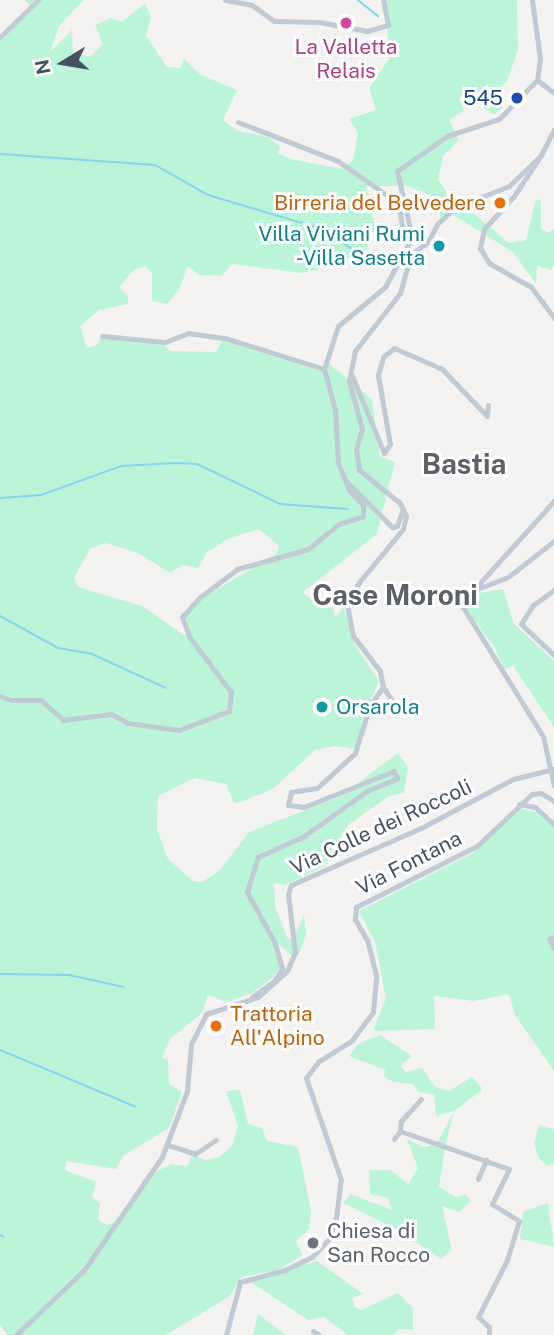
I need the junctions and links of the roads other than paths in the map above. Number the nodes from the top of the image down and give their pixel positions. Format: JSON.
{"nodes":[{"id":1,"x":38,"y":0,"type":"edge"},
{"id":2,"x":225,"y":0,"type":"edge"},
{"id":3,"x":383,"y":0,"type":"edge"},
{"id":4,"x":532,"y":0,"type":"edge"},
{"id":5,"x":0,"y":37,"type":"edge"},
{"id":6,"x":537,"y":80,"type":"junction"},
{"id":7,"x":554,"y":93,"type":"edge"},
{"id":8,"x":237,"y":122,"type":"dead end"},
{"id":9,"x":554,"y":130,"type":"edge"},
{"id":10,"x":541,"y":155,"type":"junction"},
{"id":11,"x":428,"y":235,"type":"junction"},
{"id":12,"x":411,"y":237,"type":"junction"},
{"id":13,"x":554,"y":318,"type":"edge"},
{"id":14,"x":102,"y":336,"type":"dead end"},
{"id":15,"x":324,"y":369,"type":"junction"},
{"id":16,"x":352,"y":376,"type":"junction"},
{"id":17,"x":488,"y":405,"type":"dead end"},
{"id":18,"x":346,"y":482,"type":"junction"},
{"id":19,"x":554,"y":501,"type":"edge"},
{"id":20,"x":403,"y":509,"type":"junction"},
{"id":21,"x":554,"y":541,"type":"edge"},
{"id":22,"x":474,"y":590,"type":"junction"},
{"id":23,"x":554,"y":590,"type":"edge"},
{"id":24,"x":554,"y":655,"type":"edge"},
{"id":25,"x":383,"y":687,"type":"junction"},
{"id":26,"x":0,"y":695,"type":"edge"},
{"id":27,"x":396,"y":706,"type":"dead end"},
{"id":28,"x":551,"y":768,"type":"edge"},
{"id":29,"x":554,"y":786,"type":"edge"},
{"id":30,"x":554,"y":802,"type":"edge"},
{"id":31,"x":519,"y":804,"type":"junction"},
{"id":32,"x":554,"y":825,"type":"edge"},
{"id":33,"x":554,"y":937,"type":"edge"},
{"id":34,"x":554,"y":948,"type":"edge"},
{"id":35,"x":252,"y":997,"type":"junction"},
{"id":36,"x":421,"y":1099,"type":"dead end"},
{"id":37,"x":400,"y":1131,"type":"junction"},
{"id":38,"x":216,"y":1139,"type":"dead end"},
{"id":39,"x":394,"y":1139,"type":"dead end"},
{"id":40,"x":168,"y":1145,"type":"junction"},
{"id":41,"x":486,"y":1160,"type":"junction"},
{"id":42,"x":478,"y":1179,"type":"dead end"},
{"id":43,"x":313,"y":1331,"type":"dead end"},
{"id":44,"x":16,"y":1335,"type":"edge"},
{"id":45,"x":226,"y":1335,"type":"edge"},
{"id":46,"x":319,"y":1335,"type":"edge"},
{"id":47,"x":489,"y":1335,"type":"edge"}],
"edges":[{"from":1,"to":5,"type":"street"},
{"from":2,"to":3,"type":"street"},
{"from":4,"to":6,"type":"street"},
{"from":6,"to":7,"type":"street"},
{"from":6,"to":12,"type":"street"},
{"from":8,"to":12,"type":"street"},
{"from":9,"to":10,"type":"street"},
{"from":10,"to":11,"type":"street"},
{"from":10,"to":13,"type":"street"},
{"from":11,"to":12,"type":"street"},
{"from":11,"to":16,"type":"street"},
{"from":12,"to":15,"type":"street"},
{"from":14,"to":15,"type":"street"},
{"from":15,"to":18,"type":"street"},
{"from":16,"to":17,"type":"street"},
{"from":16,"to":20,"type":"street"},
{"from":18,"to":20,"type":"street"},
{"from":18,"to":26,"type":"street"},
{"from":19,"to":22,"type":"street"},
{"from":20,"to":25,"type":"street"},
{"from":21,"to":22,"type":"street"},
{"from":22,"to":28,"type":"street"},
{"from":23,"to":24,"type":"street"},
{"from":25,"to":27,"type":"street"},
{"from":25,"to":35,"type":"street"},
{"from":28,"to":29,"type":"street"},
{"from":28,"to":35,"type":"street","name":"Via Colle dei Roccoli"},
{"from":30,"to":31,"type":"street","name":"Via Fontana"},
{"from":31,"to":32,"type":"street"},
{"from":31,"to":45,"type":"street","name":"Via Fontana"},
{"from":33,"to":34,"type":"street"},
{"from":35,"to":40,"type":"street","name":"Via Colle dei Roccoli"},
{"from":36,"to":37,"type":"street"},
{"from":37,"to":39,"type":"street"},
{"from":37,"to":41,"type":"street"},
{"from":38,"to":40,"type":"street"},
{"from":40,"to":44,"type":"street","name":"Via Colle dei Roccoli"},
{"from":41,"to":42,"type":"street"},
{"from":41,"to":47,"type":"street"},
{"from":43,"to":46,"type":"street"}]}
